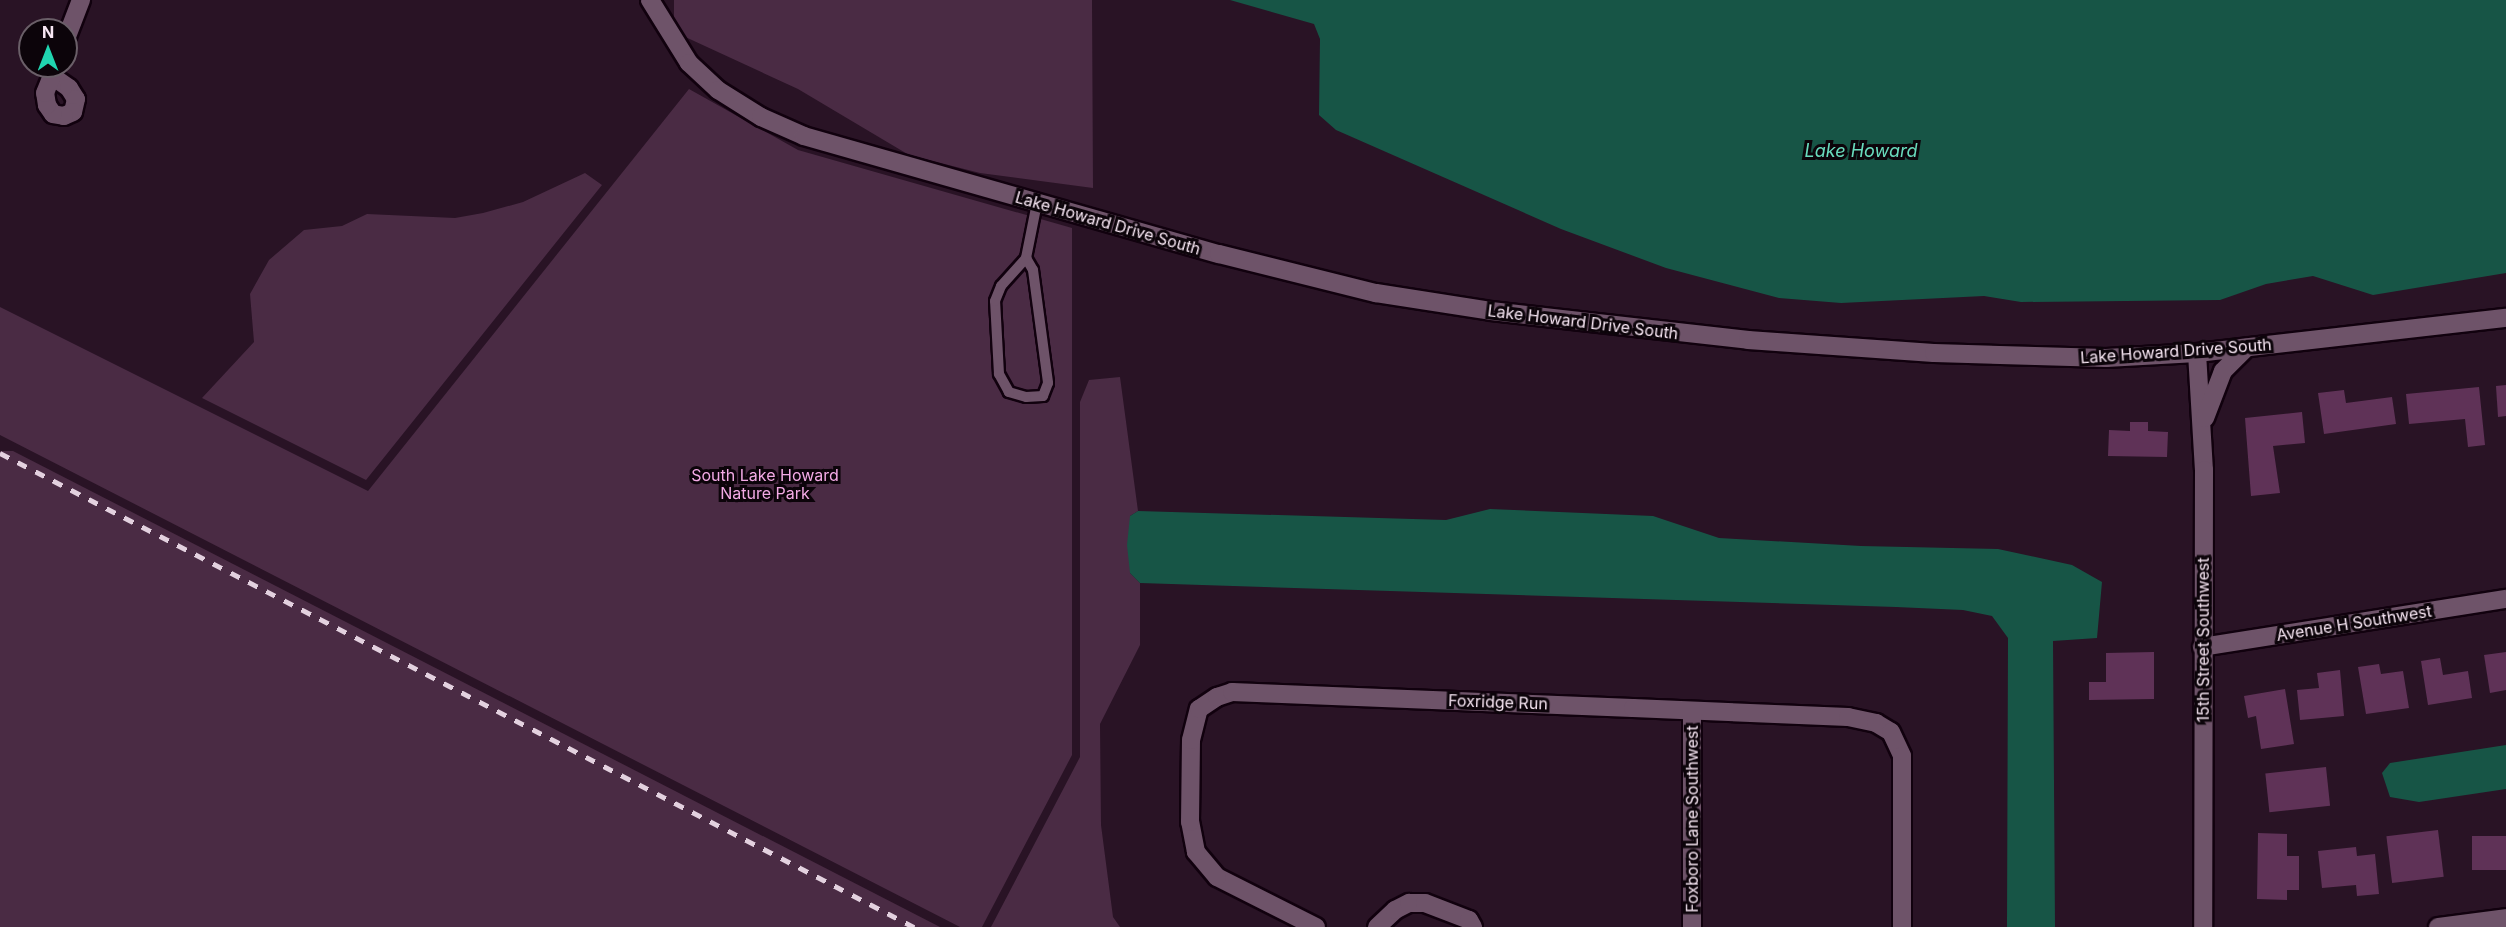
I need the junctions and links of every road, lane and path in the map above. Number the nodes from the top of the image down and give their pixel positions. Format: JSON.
{"nodes":[{"id":1,"x":81,"y":0,"type":"edge"},
{"id":2,"x":650,"y":0,"type":"edge"},
{"id":3,"x":74,"y":18,"type":"edge"},
{"id":4,"x":1037,"y":203,"type":"junction"},
{"id":5,"x":1026,"y":258,"type":"junction"},
{"id":6,"x":2506,"y":318,"type":"edge"},
{"id":7,"x":2246,"y":348,"type":"junction"},
{"id":8,"x":2197,"y":353,"type":"junction"},
{"id":9,"x":2202,"y":425,"type":"junction"},
{"id":10,"x":2506,"y":599,"type":"edge"},
{"id":11,"x":2202,"y":647,"type":"junction"},
{"id":12,"x":1692,"y":711,"type":"junction"},
{"id":13,"x":2506,"y":918,"type":"edge"},
{"id":14,"x":1316,"y":927,"type":"edge"},
{"id":15,"x":1377,"y":927,"type":"edge"},
{"id":16,"x":1473,"y":927,"type":"edge"},
{"id":17,"x":1692,"y":927,"type":"edge"},
{"id":18,"x":1902,"y":927,"type":"edge"},
{"id":19,"x":2203,"y":927,"type":"edge"},
{"id":20,"x":2438,"y":927,"type":"edge"}],
"edges":[{"from":1,"to":3,"type":"street"},
{"from":2,"to":4,"type":"street","name":"Lake Howard Drive South"},
{"from":4,"to":5,"type":"lane"},
{"from":4,"to":8,"type":"street","name":"Lake Howard Drive South"},
{"from":5,"to":5,"type":"lane"},
{"from":6,"to":7,"type":"street","name":"Lake Howard Drive South"},
{"from":7,"to":8,"type":"street","name":"Lake Howard Drive South"},
{"from":7,"to":9,"type":"street"},
{"from":8,"to":9,"type":"street","name":"15th Street Southwest"},
{"from":9,"to":11,"type":"street","name":"15th Street Southwest"},
{"from":10,"to":11,"type":"street","name":"Avenue H Southwest"},
{"from":11,"to":19,"type":"street","name":"15th Street Southwest"},
{"from":12,"to":14,"type":"street","name":"Foxridge Run"},
{"from":12,"to":17,"type":"street","name":"Foxboro Lane Southwest"},
{"from":12,"to":18,"type":"street","name":"Foxridge Run"},
{"from":13,"to":20,"type":"street"},
{"from":15,"to":16,"type":"street"}]}
